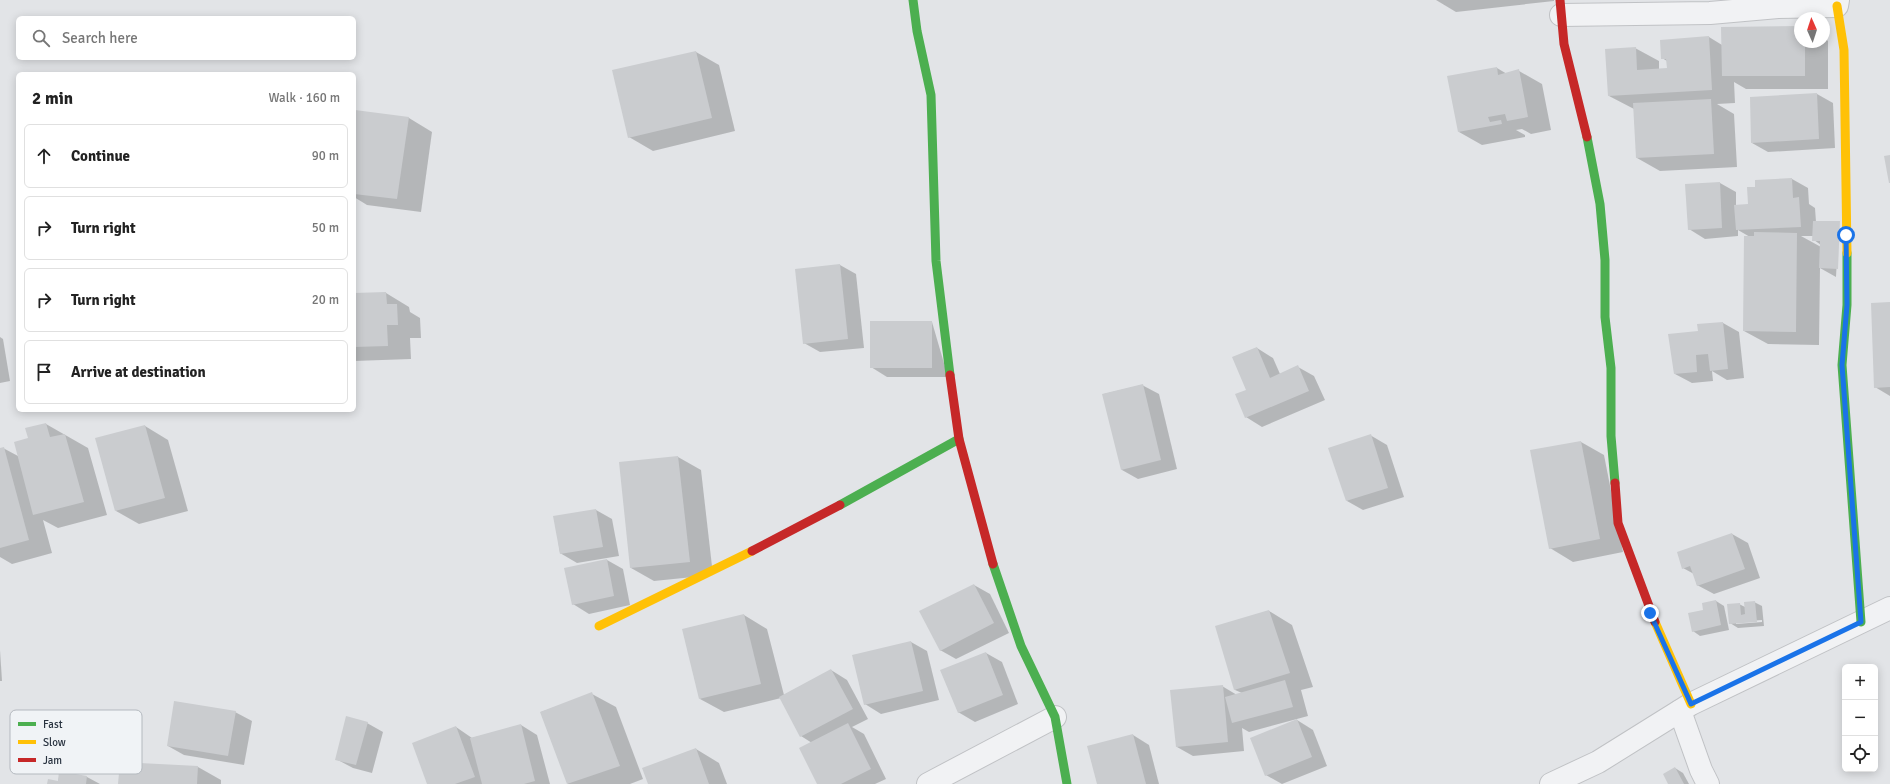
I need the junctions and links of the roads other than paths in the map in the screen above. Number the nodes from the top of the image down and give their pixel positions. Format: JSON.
{"nodes":[{"id":1,"x":913,"y":0,"type":"edge"},
{"id":2,"x":1837,"y":3,"type":"edge"},
{"id":3,"x":1560,"y":7,"type":"edge"},
{"id":4,"x":958,"y":439,"type":"junction"},
{"id":5,"x":1890,"y":608,"type":"edge"},
{"id":6,"x":1861,"y":622,"type":"junction"},
{"id":7,"x":599,"y":626,"type":"dead end"},
{"id":8,"x":1685,"y":708,"type":"junction"},
{"id":9,"x":1055,"y":717,"type":"junction"},
{"id":10,"x":928,"y":784,"type":"edge"},
{"id":11,"x":1067,"y":784,"type":"edge"},
{"id":12,"x":1551,"y":784,"type":"edge"},
{"id":13,"x":1708,"y":784,"type":"edge"}],
"edges":[{"from":1,"to":4,"type":"street"},
{"from":2,"to":3,"type":"street"},
{"from":2,"to":6,"type":"street"},
{"from":3,"to":8,"type":"street"},
{"from":4,"to":7,"type":"street"},
{"from":4,"to":9,"type":"street"},
{"from":5,"to":6,"type":"street"},
{"from":6,"to":8,"type":"street"},
{"from":8,"to":12,"type":"street"},
{"from":8,"to":13,"type":"street"},
{"from":9,"to":10,"type":"street"},
{"from":9,"to":11,"type":"street"}]}
